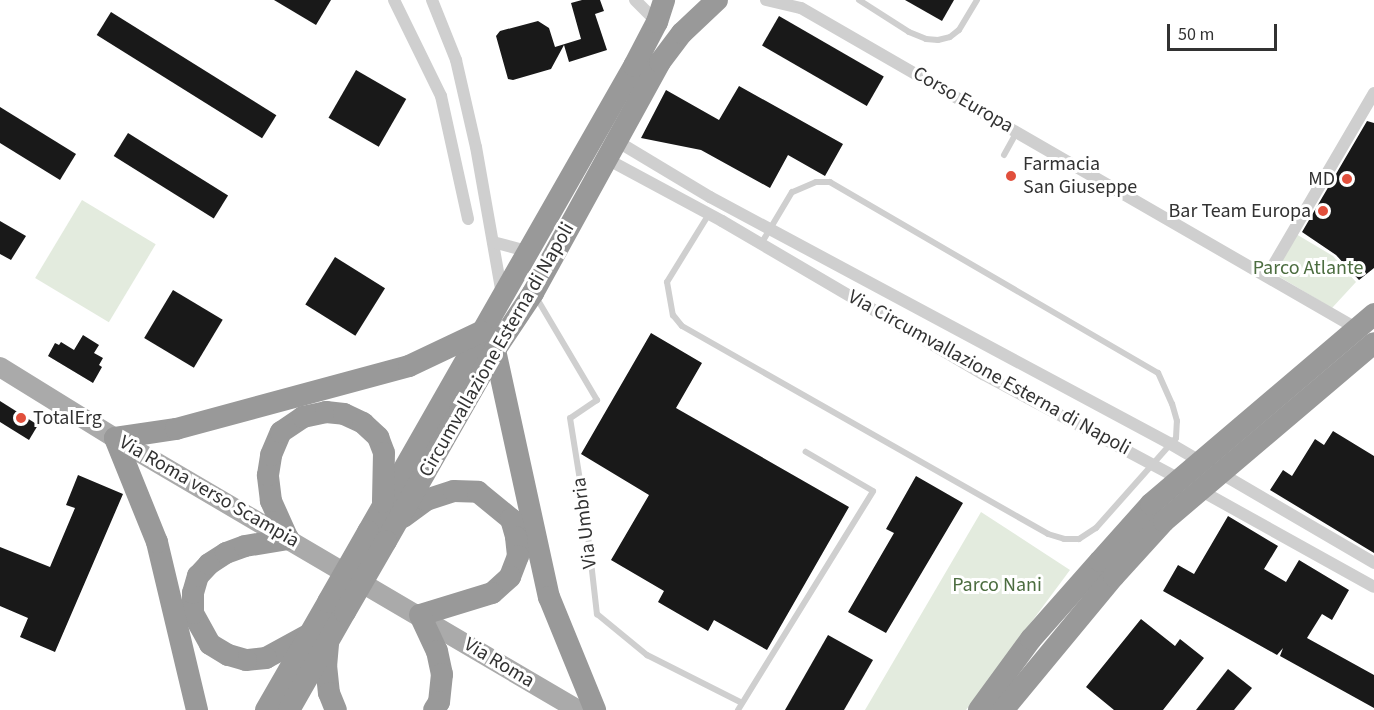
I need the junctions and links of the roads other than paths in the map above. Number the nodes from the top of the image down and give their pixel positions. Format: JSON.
{"nodes":[{"id":1,"x":394,"y":0,"type":"edge"},
{"id":2,"x":432,"y":0,"type":"edge"},
{"id":3,"x":635,"y":0,"type":"edge"},
{"id":4,"x":664,"y":0,"type":"edge"},
{"id":5,"x":717,"y":0,"type":"edge"},
{"id":6,"x":766,"y":0,"type":"edge"},
{"id":7,"x":859,"y":0,"type":"edge"},
{"id":8,"x":977,"y":0,"type":"edge"},
{"id":9,"x":797,"y":4,"type":"edge"},
{"id":10,"x":657,"y":22,"type":"junction"},
{"id":11,"x":1374,"y":93,"type":"edge"},
{"id":12,"x":1018,"y":132,"type":"junction"},
{"id":13,"x":610,"y":149,"type":"junction"},
{"id":14,"x":1004,"y":155,"type":"dead end"},
{"id":15,"x":709,"y":214,"type":"junction"},
{"id":16,"x":468,"y":219,"type":"dead end"},
{"id":17,"x":769,"y":228,"type":"junction"},
{"id":18,"x":493,"y":242,"type":"junction"},
{"id":19,"x":760,"y":244,"type":"junction"},
{"id":20,"x":527,"y":251,"type":"junction"},
{"id":21,"x":1266,"y":276,"type":"junction"},
{"id":22,"x":533,"y":293,"type":"junction"},
{"id":23,"x":502,"y":295,"type":"junction"},
{"id":24,"x":1374,"y":314,"type":"edge"},
{"id":25,"x":1374,"y":338,"type":"edge"},
{"id":26,"x":488,"y":341,"type":"junction"},
{"id":27,"x":1374,"y":343,"type":"edge"},
{"id":28,"x":0,"y":367,"type":"edge"},
{"id":29,"x":115,"y":438,"type":"junction"},
{"id":30,"x":1171,"y":444,"type":"junction"},
{"id":31,"x":806,"y":452,"type":"dead end"},
{"id":32,"x":1154,"y":465,"type":"junction"},
{"id":33,"x":390,"y":513,"type":"junction"},
{"id":34,"x":288,"y":538,"type":"junction"},
{"id":35,"x":1374,"y":563,"type":"edge"},
{"id":36,"x":1107,"y":568,"type":"junction"},
{"id":37,"x":1374,"y":587,"type":"edge"},
{"id":38,"x":420,"y":615,"type":"junction"},
{"id":39,"x":319,"y":638,"type":"junction"},
{"id":40,"x":742,"y":703,"type":"junction"},
{"id":41,"x":198,"y":710,"type":"edge"},
{"id":42,"x":266,"y":710,"type":"edge"},
{"id":43,"x":289,"y":710,"type":"edge"},
{"id":44,"x":336,"y":710,"type":"edge"},
{"id":45,"x":434,"y":710,"type":"edge"},
{"id":46,"x":578,"y":710,"type":"edge"},
{"id":47,"x":595,"y":710,"type":"edge"},
{"id":48,"x":738,"y":710,"type":"edge"},
{"id":49,"x":979,"y":710,"type":"edge"},
{"id":50,"x":1003,"y":710,"type":"edge"}],
"edges":[{"from":1,"to":16,"type":"street"},
{"from":2,"to":18,"type":"street"},
{"from":3,"to":10,"type":"street"},
{"from":4,"to":10,"type":"highway","name":"Circumvallazione Esterna di Napoli"},
{"from":5,"to":13,"type":"highway","name":"Circumvallazione Esterna di Napoli"},
{"from":6,"to":9,"type":"street","name":"Corso Europa"},
{"from":7,"to":8,"type":"lane"},
{"from":9,"to":12,"type":"street","name":"Corso Europa"},
{"from":10,"to":20,"type":"highway","name":"Circumvallazione Esterna di Napoli"},
{"from":11,"to":21,"type":"street"},
{"from":12,"to":14,"type":"lane"},
{"from":12,"to":21,"type":"street","name":"Corso Europa"},
{"from":13,"to":15,"type":"street","name":"Via Circumvallazione Esterna di Napoli"},
{"from":13,"to":17,"type":"street","name":"Via Circumvallazione Esterna di Napoli"},
{"from":13,"to":22,"type":"highway","name":"Circumvallazione Esterna di Napoli"},
{"from":15,"to":19,"type":"street","name":"Via Circumvallazione Esterna di Napoli"},
{"from":15,"to":32,"type":"lane"},
{"from":17,"to":19,"type":"lane"},
{"from":17,"to":30,"type":"street","name":"Via Circumvallazione Esterna di Napoli"},
{"from":17,"to":30,"type":"lane"},
{"from":18,"to":20,"type":"street"},
{"from":18,"to":23,"type":"street"},
{"from":19,"to":32,"type":"street","name":"Via Circumvallazione Esterna di Napoli"},
{"from":20,"to":23,"type":"highway","name":"Circumvallazione Esterna di Napoli"},
{"from":21,"to":25,"type":"street","name":"Corso Europa"},
{"from":22,"to":26,"type":"highway","name":"Circumvallazione Esterna di Napoli"},
{"from":22,"to":40,"type":"lane","name":"Via Umbria"},
{"from":23,"to":26,"type":"highway","name":"Circumvallazione Esterna di Napoli"},
{"from":24,"to":36,"type":"highway","bridge":true},
{"from":26,"to":29,"type":"highway"},
{"from":26,"to":33,"type":"highway","name":"Circumvallazione Esterna di Napoli"},
{"from":26,"to":47,"type":"highway"},
{"from":27,"to":36,"type":"highway","bridge":true},
{"from":28,"to":29,"type":"main road","name":"Via Roma verso Scampia"},
{"from":29,"to":34,"type":"main road","name":"Via Roma verso Scampia"},
{"from":29,"to":41,"type":"highway"},
{"from":30,"to":32,"type":"lane"},
{"from":30,"to":35,"type":"street","name":"Via Circumvallazione Esterna di Napoli"},
{"from":31,"to":40,"type":"lane"},
{"from":32,"to":37,"type":"street","name":"Via Circumvallazione Esterna di Napoli"},
{"from":33,"to":34,"type":"highway"},
{"from":33,"to":38,"type":"highway"},
{"from":33,"to":39,"type":"highway","name":"Circumvallazione Esterna di Napoli","bridge":true},
{"from":34,"to":38,"type":"main road","name":"Via Roma verso Scampia"},
{"from":34,"to":39,"type":"highway"},
{"from":36,"to":49,"type":"highway"},
{"from":36,"to":50,"type":"highway"},
{"from":38,"to":45,"type":"highway"},
{"from":38,"to":46,"type":"main road","name":"Via Roma"},
{"from":39,"to":42,"type":"highway","name":"Circumvallazione Esterna di Napoli"},
{"from":39,"to":43,"type":"highway","name":"Circumvallazione Esterna di Napoli"},
{"from":39,"to":44,"type":"highway"},
{"from":40,"to":48,"type":"lane"}]}
